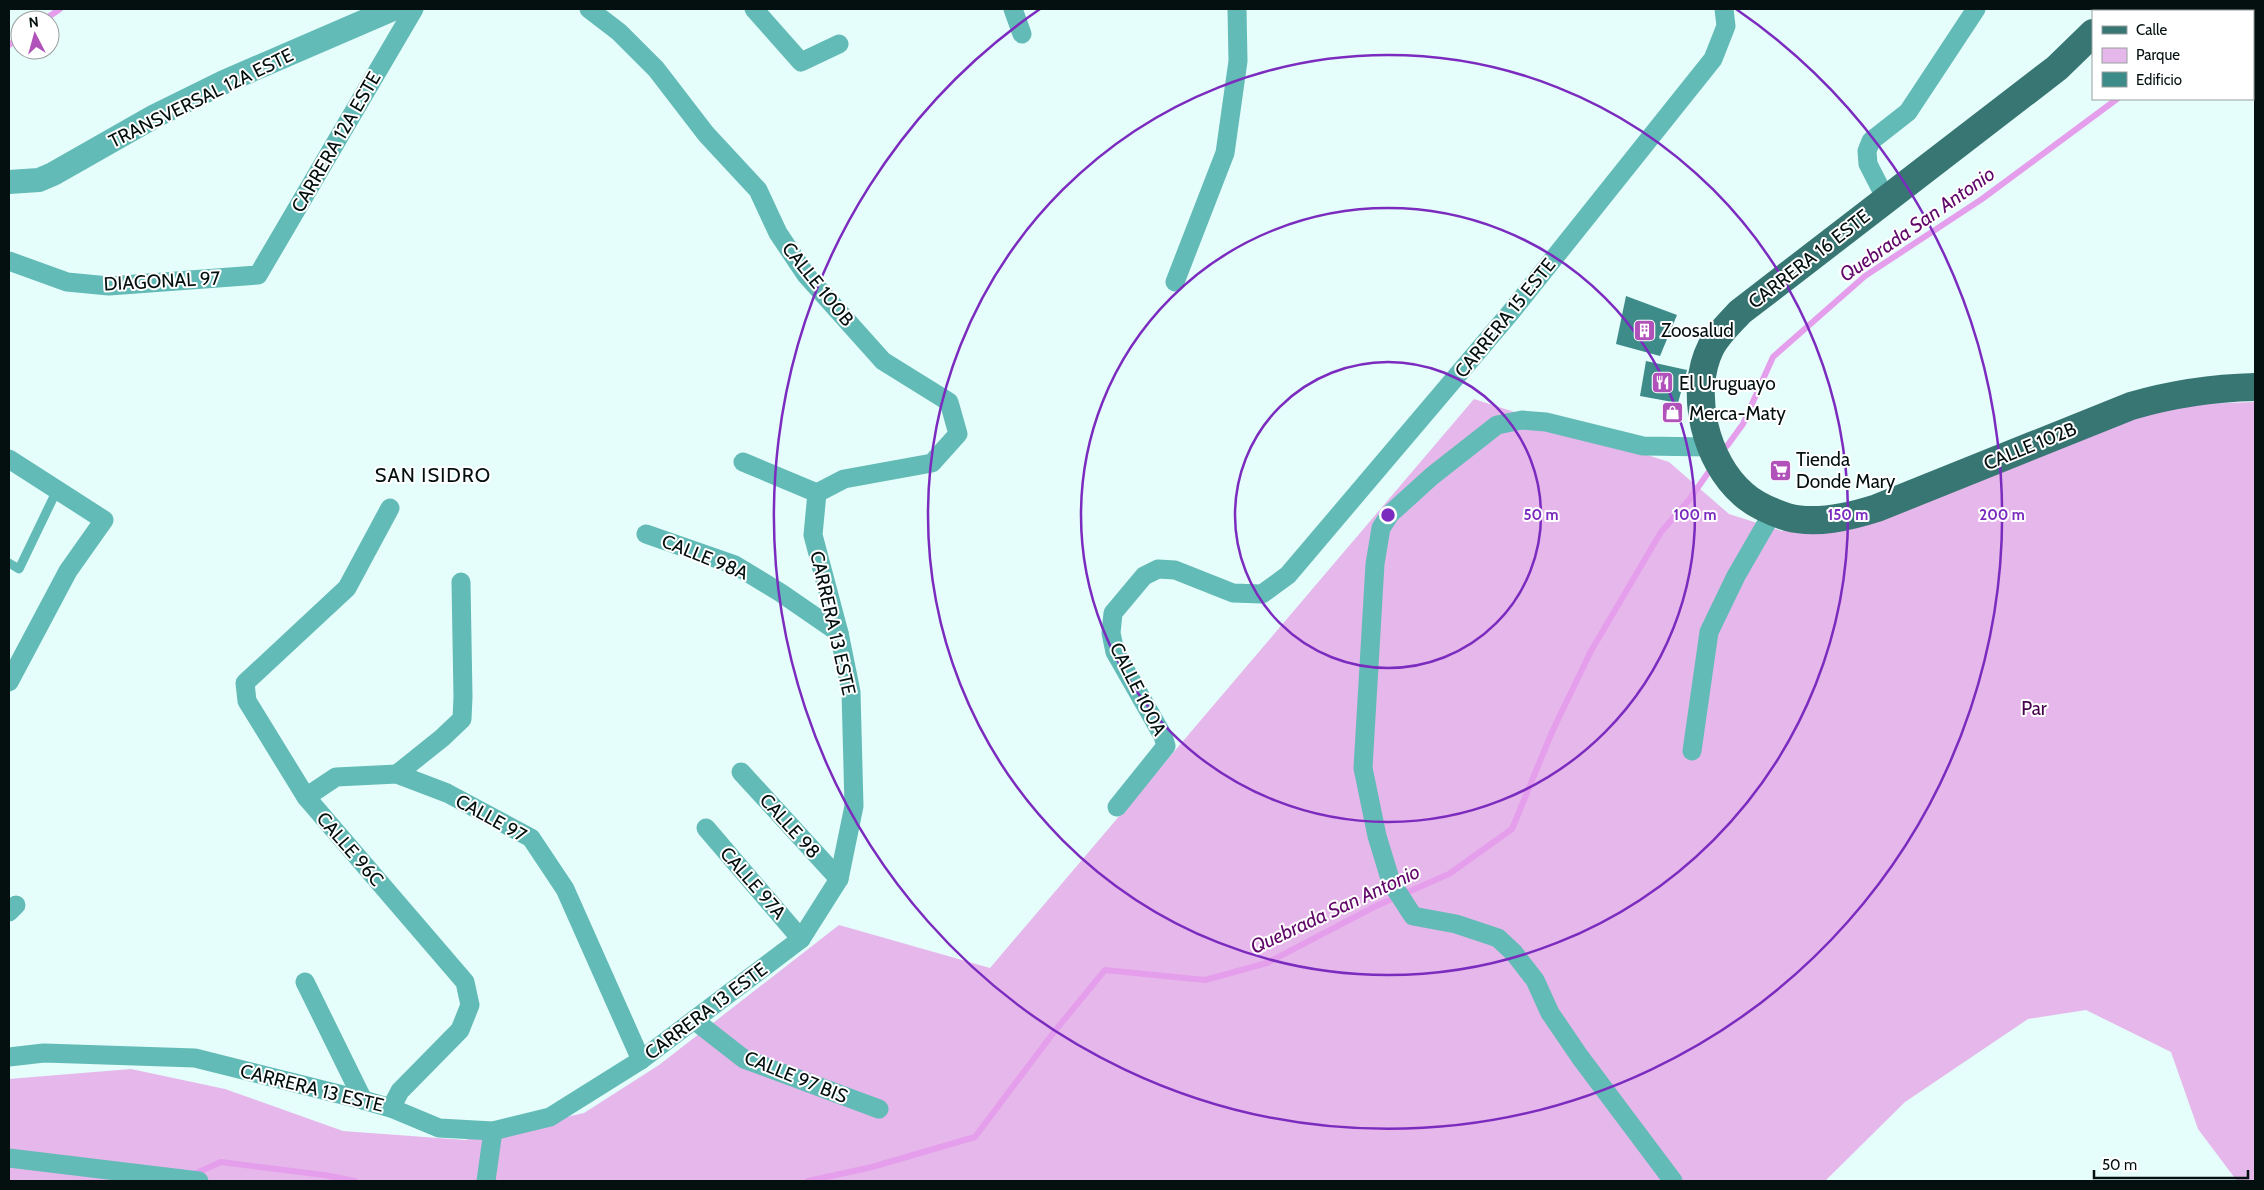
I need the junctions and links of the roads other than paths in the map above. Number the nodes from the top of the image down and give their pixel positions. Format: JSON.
{"nodes":[{"id":1,"x":393,"y":9,"type":"edge"},
{"id":2,"x":414,"y":9,"type":"edge"},
{"id":3,"x":589,"y":9,"type":"edge"},
{"id":4,"x":754,"y":9,"type":"edge"},
{"id":5,"x":1013,"y":9,"type":"edge"},
{"id":6,"x":1237,"y":9,"type":"edge"},
{"id":7,"x":1976,"y":9,"type":"edge"},
{"id":8,"x":1725,"y":17,"type":"edge"},
{"id":9,"x":1022,"y":34,"type":"dead end"},
{"id":10,"x":2092,"y":34,"type":"edge"},
{"id":11,"x":838,"y":44,"type":"dead end"},
{"id":12,"x":9,"y":182,"type":"edge"},
{"id":13,"x":1886,"y":199,"type":"junction"},
{"id":14,"x":9,"y":261,"type":"edge"},
{"id":15,"x":258,"y":274,"type":"joint"},
{"id":16,"x":1175,"y":282,"type":"dead end"},
{"id":17,"x":2255,"y":387,"type":"edge"},
{"id":18,"x":1711,"y":447,"type":"junction"},
{"id":19,"x":9,"y":458,"type":"edge"},
{"id":20,"x":744,"y":462,"type":"dead end"},
{"id":21,"x":57,"y":490,"type":"junction"},
{"id":22,"x":817,"y":493,"type":"junction"},
{"id":23,"x":390,"y":508,"type":"dead end"},
{"id":24,"x":1773,"y":512,"type":"junction"},
{"id":25,"x":1808,"y":520,"type":"joint"},
{"id":26,"x":646,"y":534,"type":"dead end"},
{"id":27,"x":9,"y":563,"type":"edge"},
{"id":28,"x":461,"y":582,"type":"dead end"},
{"id":29,"x":839,"y":633,"type":"junction"},
{"id":30,"x":1111,"y":633,"type":"joint"},
{"id":31,"x":9,"y":682,"type":"edge"},
{"id":32,"x":1692,"y":751,"type":"dead end"},
{"id":33,"x":742,"y":772,"type":"dead end"},
{"id":34,"x":397,"y":774,"type":"junction"},
{"id":35,"x":306,"y":798,"type":"junction"},
{"id":36,"x":1117,"y":807,"type":"dead end"},
{"id":37,"x":706,"y":828,"type":"dead end"},
{"id":38,"x":839,"y":879,"type":"junction"},
{"id":39,"x":801,"y":938,"type":"junction"},
{"id":40,"x":305,"y":982,"type":"dead end"},
{"id":41,"x":694,"y":1020,"type":"junction"},
{"id":42,"x":9,"y":1057,"type":"edge"},
{"id":43,"x":641,"y":1060,"type":"junction"},
{"id":44,"x":363,"y":1100,"type":"junction"},
{"id":45,"x":391,"y":1108,"type":"junction"},
{"id":46,"x":878,"y":1109,"type":"dead end"},
{"id":47,"x":493,"y":1131,"type":"junction"},
{"id":48,"x":9,"y":1158,"type":"edge"},
{"id":49,"x":199,"y":1181,"type":"edge"},
{"id":50,"x":486,"y":1181,"type":"edge"},
{"id":51,"x":1673,"y":1181,"type":"edge"}],
"edges":[{"from":1,"to":12,"type":"street","name":"TRANSVERSAL 12A ESTE"},
{"from":2,"to":15,"type":"street","name":"CARRERA 12A ESTE"},
{"from":3,"to":22,"type":"street","name":"CALLE 100B"},
{"from":4,"to":11,"type":"street"},
{"from":5,"to":9,"type":"street"},
{"from":6,"to":16,"type":"street"},
{"from":7,"to":13,"type":"street"},
{"from":8,"to":30,"type":"street","name":"CARRERA 15 ESTE"},
{"from":10,"to":13,"type":"main road","name":"CARRERA 16 ESTE"},
{"from":13,"to":18,"type":"main road","name":"CARRERA 16 ESTE"},
{"from":14,"to":15,"type":"street","name":"DIAGONAL 97"},
{"from":17,"to":25,"type":"main road","name":"CALLE 102B"},
{"from":18,"to":24,"type":"main road","name":"CARRERA 16 ESTE"},
{"from":18,"to":51,"type":"street"},
{"from":19,"to":21,"type":"street"},
{"from":20,"to":22,"type":"street"},
{"from":21,"to":27,"type":"lane"},
{"from":21,"to":31,"type":"street"},
{"from":22,"to":29,"type":"street","name":"CARRERA 13 ESTE"},
{"from":23,"to":35,"type":"street","name":"CALLE 96C"},
{"from":24,"to":25,"type":"main road","name":"CARRERA 16 ESTE"},
{"from":24,"to":32,"type":"street"},
{"from":26,"to":29,"type":"street","name":"CALLE 98A"},
{"from":28,"to":34,"type":"street"},
{"from":29,"to":38,"type":"street","name":"CARRERA 13 ESTE"},
{"from":30,"to":36,"type":"street","name":"CALLE 100A"},
{"from":33,"to":38,"type":"street","name":"CALLE 98"},
{"from":34,"to":35,"type":"street","name":"CALLE 97"},
{"from":34,"to":43,"type":"street","name":"CALLE 97"},
{"from":35,"to":45,"type":"street","name":"CALLE 96C"},
{"from":37,"to":39,"type":"street","name":"CALLE 97A"},
{"from":38,"to":39,"type":"street","name":"CARRERA 13 ESTE"},
{"from":39,"to":41,"type":"street","name":"CARRERA 13 ESTE"},
{"from":40,"to":44,"type":"street"},
{"from":41,"to":43,"type":"street","name":"CARRERA 13 ESTE"},
{"from":41,"to":46,"type":"street","name":"CALLE 97 BIS"},
{"from":42,"to":44,"type":"street","name":"CARRERA 13 ESTE"},
{"from":43,"to":47,"type":"street","name":"CARRERA 13 ESTE"},
{"from":44,"to":45,"type":"street","name":"CARRERA 13 ESTE"},
{"from":45,"to":47,"type":"street","name":"CARRERA 13 ESTE"},
{"from":47,"to":50,"type":"street"},
{"from":48,"to":49,"type":"street"}]}
